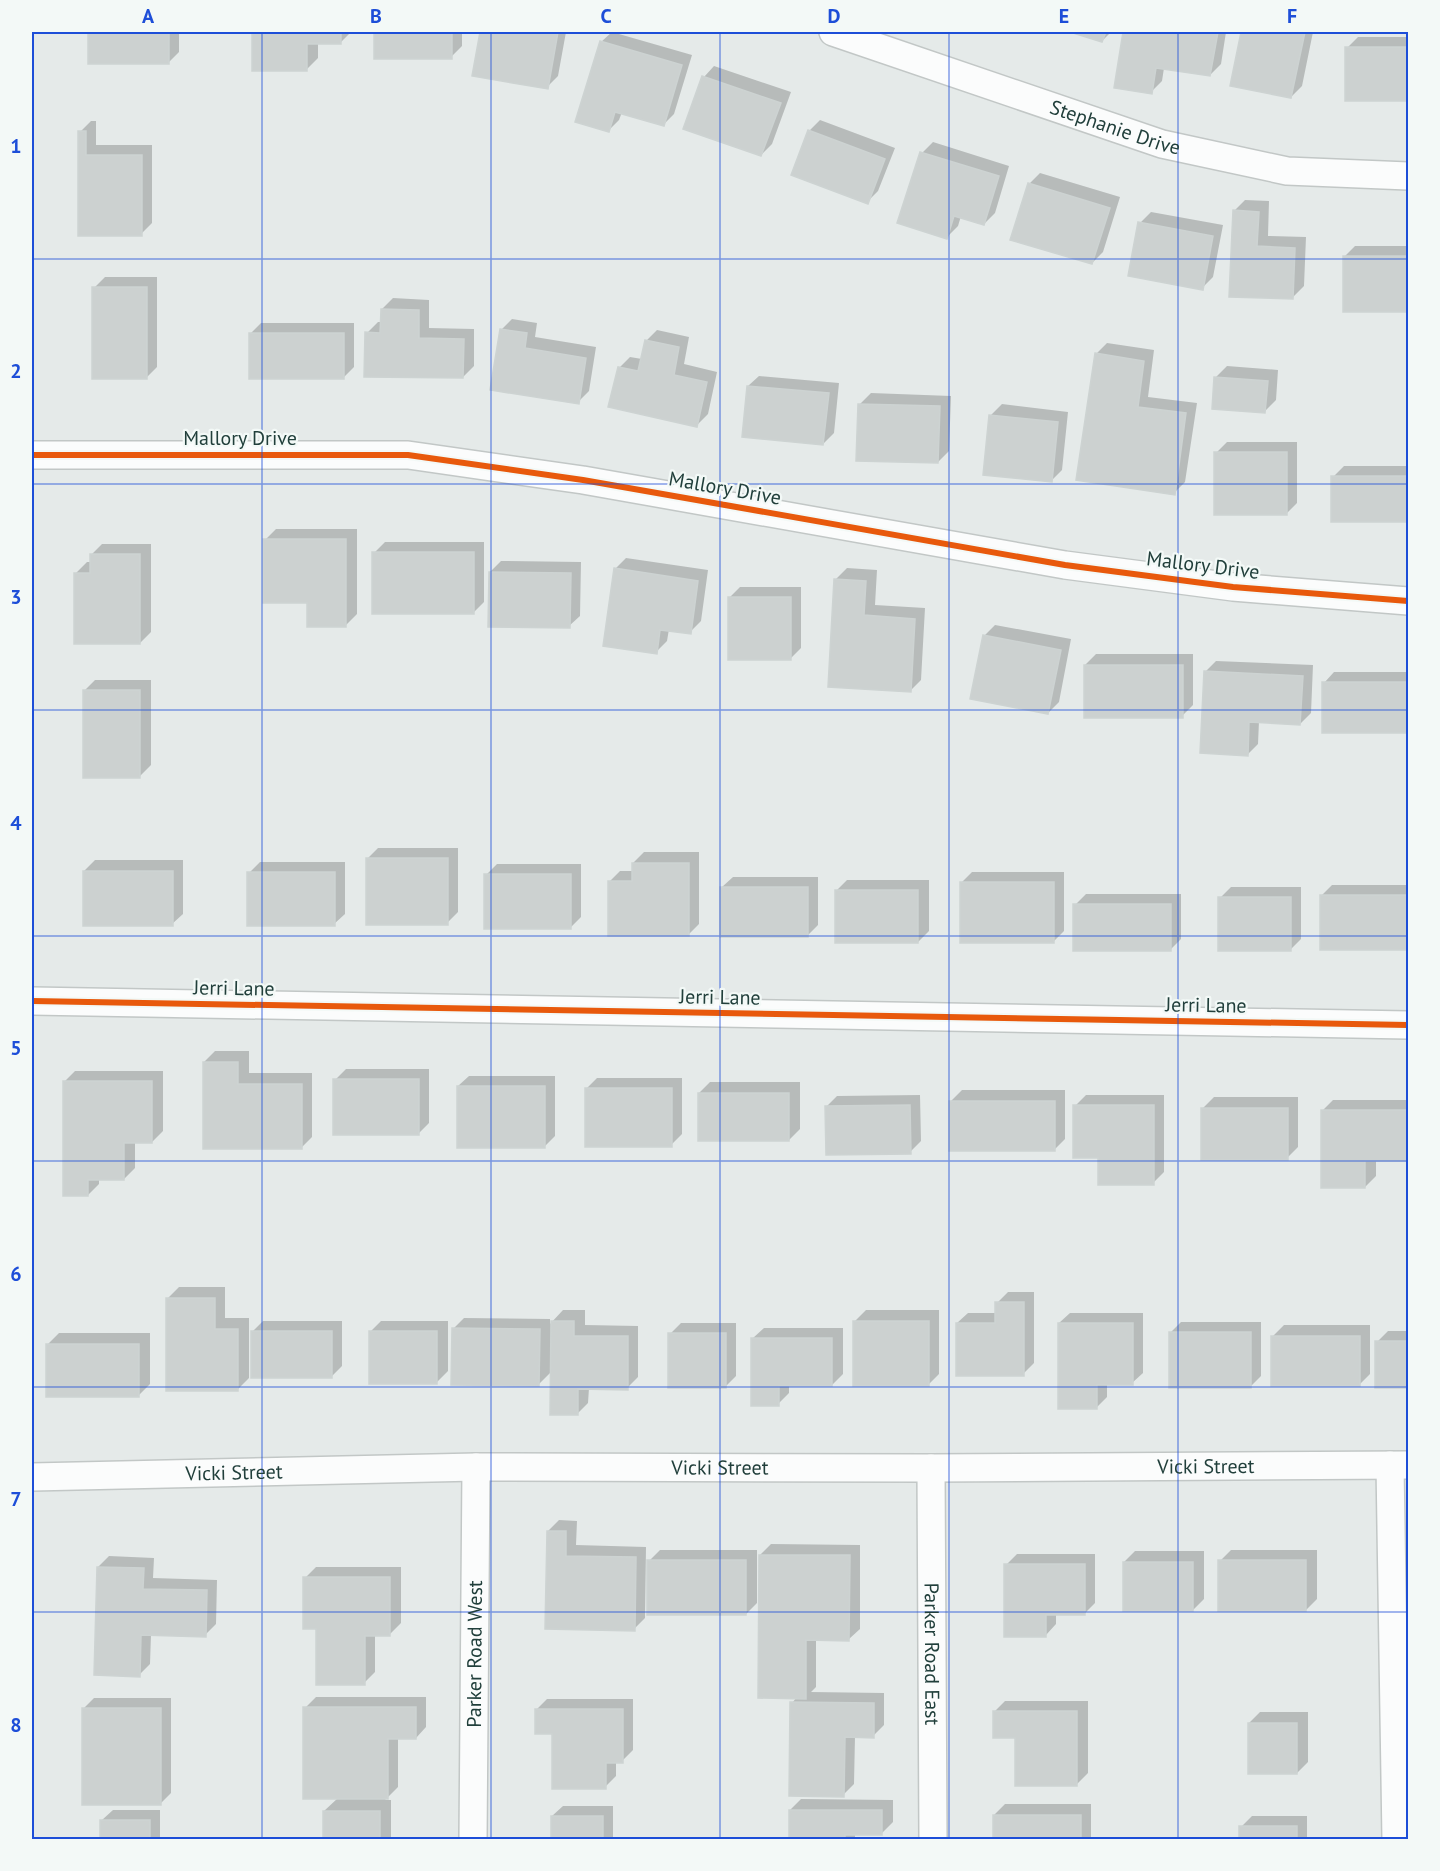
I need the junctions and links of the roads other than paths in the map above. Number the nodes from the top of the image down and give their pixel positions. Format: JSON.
{"nodes":[{"id":1,"x":833,"y":32,"type":"edge"},
{"id":2,"x":1408,"y":176,"type":"edge"},
{"id":3,"x":32,"y":455,"type":"edge"},
{"id":4,"x":1408,"y":601,"type":"edge"},
{"id":5,"x":32,"y":1001,"type":"edge"},
{"id":6,"x":1408,"y":1025,"type":"edge"},
{"id":7,"x":1400,"y":1465,"type":"edge"},
{"id":8,"x":476,"y":1467,"type":"junction"},
{"id":9,"x":931,"y":1468,"type":"junction"},
{"id":10,"x":32,"y":1477,"type":"edge"},
{"id":11,"x":473,"y":1839,"type":"edge"},
{"id":12,"x":933,"y":1839,"type":"edge"},
{"id":13,"x":1396,"y":1839,"type":"edge"}],
"edges":[{"from":1,"to":2,"type":"street","name":"Stephanie Drive"},
{"from":3,"to":4,"type":"street","name":"Mallory Drive"},
{"from":5,"to":6,"type":"street","name":"Jerri Lane"},
{"from":7,"to":9,"type":"street","name":"Vicki Street"},
{"from":7,"to":13,"type":"street"},
{"from":8,"to":9,"type":"street","name":"Vicki Street"},
{"from":8,"to":10,"type":"street","name":"Vicki Street"},
{"from":8,"to":11,"type":"street","name":"Parker Road West"},
{"from":9,"to":12,"type":"street","name":"Parker Road East"}]}
